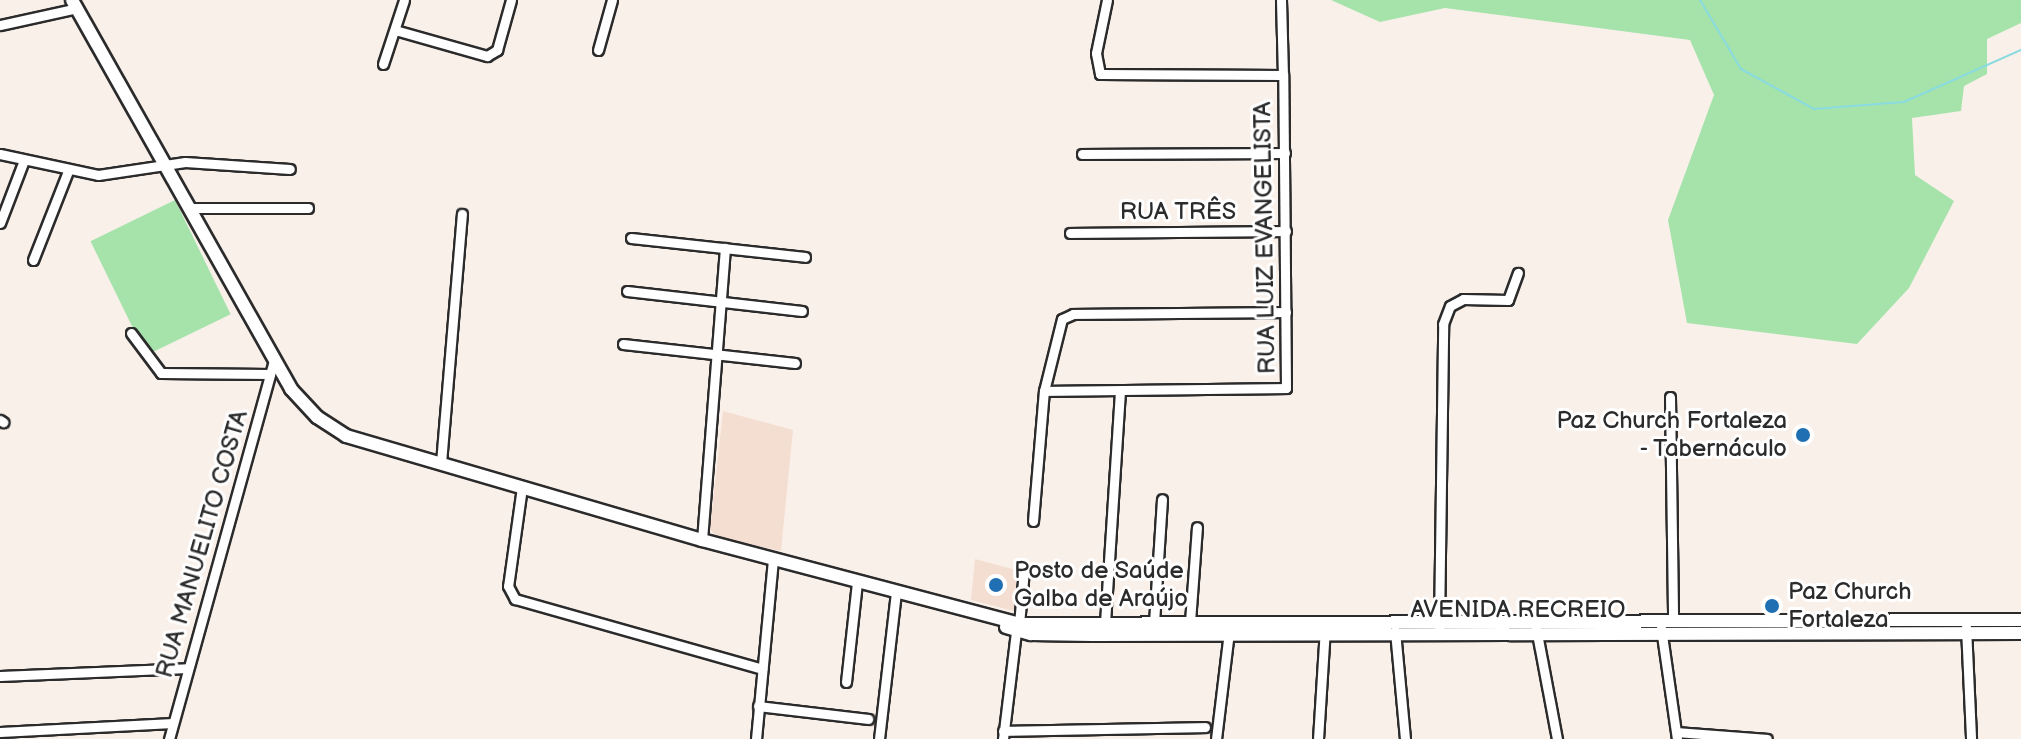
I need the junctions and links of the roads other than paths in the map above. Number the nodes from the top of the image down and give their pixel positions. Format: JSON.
{"nodes":[{"id":1,"x":404,"y":0,"type":"edge"},
{"id":2,"x":511,"y":0,"type":"edge"},
{"id":3,"x":612,"y":0,"type":"edge"},
{"id":4,"x":1107,"y":0,"type":"edge"},
{"id":5,"x":1281,"y":0,"type":"edge"},
{"id":6,"x":74,"y":4,"type":"edge"},
{"id":7,"x":0,"y":25,"type":"edge"},
{"id":8,"x":395,"y":30,"type":"junction"},
{"id":9,"x":598,"y":50,"type":"dead end"},
{"id":10,"x":383,"y":64,"type":"dead end"},
{"id":11,"x":1283,"y":77,"type":"junction"},
{"id":12,"x":1285,"y":153,"type":"junction"},
{"id":13,"x":0,"y":154,"type":"edge"},
{"id":14,"x":1082,"y":154,"type":"dead end"},
{"id":15,"x":24,"y":160,"type":"junction"},
{"id":16,"x":164,"y":164,"type":"junction"},
{"id":17,"x":290,"y":169,"type":"dead end"},
{"id":18,"x":68,"y":171,"type":"junction"},
{"id":19,"x":190,"y":208,"type":"junction"},
{"id":20,"x":308,"y":208,"type":"dead end"},
{"id":21,"x":462,"y":214,"type":"dead end"},
{"id":22,"x":0,"y":223,"type":"edge"},
{"id":23,"x":1286,"y":231,"type":"junction"},
{"id":24,"x":1070,"y":233,"type":"dead end"},
{"id":25,"x":631,"y":238,"type":"dead end"},
{"id":26,"x":725,"y":248,"type":"junction"},
{"id":27,"x":805,"y":257,"type":"dead end"},
{"id":28,"x":33,"y":260,"type":"dead end"},
{"id":29,"x":1518,"y":273,"type":"dead end"},
{"id":30,"x":627,"y":291,"type":"dead end"},
{"id":31,"x":721,"y":301,"type":"junction"},
{"id":32,"x":802,"y":311,"type":"dead end"},
{"id":33,"x":1286,"y":312,"type":"junction"},
{"id":34,"x":131,"y":333,"type":"dead end"},
{"id":35,"x":623,"y":344,"type":"dead end"},
{"id":36,"x":717,"y":355,"type":"junction"},
{"id":37,"x":274,"y":360,"type":"junction"},
{"id":38,"x":795,"y":363,"type":"dead end"},
{"id":39,"x":270,"y":374,"type":"junction"},
{"id":40,"x":1120,"y":390,"type":"junction"},
{"id":41,"x":1044,"y":391,"type":"junction"},
{"id":42,"x":1670,"y":397,"type":"dead end"},
{"id":43,"x":441,"y":463,"type":"junction"},
{"id":44,"x":522,"y":487,"type":"junction"},
{"id":45,"x":1162,"y":499,"type":"dead end"},
{"id":46,"x":1033,"y":521,"type":"dead end"},
{"id":47,"x":1197,"y":527,"type":"dead end"},
{"id":48,"x":702,"y":540,"type":"junction"},
{"id":49,"x":773,"y":560,"type":"junction"},
{"id":50,"x":1024,"y":570,"type":"dead end"},
{"id":51,"x":857,"y":583,"type":"junction"},
{"id":52,"x":896,"y":593,"type":"junction"},
{"id":53,"x":2021,"y":620,"type":"edge"},
{"id":54,"x":1190,"y":622,"type":"junction"},
{"id":55,"x":1105,"y":623,"type":"junction"},
{"id":56,"x":1154,"y":623,"type":"junction"},
{"id":57,"x":1664,"y":623,"type":"junction"},
{"id":58,"x":1439,"y":626,"type":"junction"},
{"id":59,"x":1536,"y":626,"type":"junction"},
{"id":60,"x":1018,"y":627,"type":"junction"},
{"id":61,"x":1326,"y":627,"type":"junction"},
{"id":62,"x":1394,"y":627,"type":"junction"},
{"id":63,"x":1966,"y":627,"type":"junction"},
{"id":64,"x":1229,"y":628,"type":"junction"},
{"id":65,"x":2021,"y":633,"type":"edge"},
{"id":66,"x":188,"y":668,"type":"junction"},
{"id":67,"x":762,"y":669,"type":"junction"},
{"id":68,"x":0,"y":676,"type":"edge"},
{"id":69,"x":846,"y":682,"type":"dead end"},
{"id":70,"x":758,"y":706,"type":"junction"},
{"id":71,"x":868,"y":719,"type":"dead end"},
{"id":72,"x":173,"y":723,"type":"junction"},
{"id":73,"x":1205,"y":727,"type":"dead end"},
{"id":74,"x":0,"y":732,"type":"edge"},
{"id":75,"x":1148,"y":734,"type":"edge"},
{"id":76,"x":1003,"y":735,"type":"edge"},
{"id":77,"x":1677,"y":735,"type":"edge"},
{"id":78,"x":1752,"y":738,"type":"edge"},
{"id":79,"x":169,"y":739,"type":"edge"},
{"id":80,"x":756,"y":739,"type":"edge"},
{"id":81,"x":879,"y":739,"type":"edge"},
{"id":82,"x":1216,"y":739,"type":"edge"},
{"id":83,"x":1318,"y":739,"type":"edge"},
{"id":84,"x":1405,"y":739,"type":"edge"},
{"id":85,"x":1557,"y":739,"type":"edge"},
{"id":86,"x":1767,"y":739,"type":"edge"},
{"id":87,"x":1971,"y":739,"type":"edge"}],
"edges":[{"from":1,"to":8,"type":"street"},
{"from":2,"to":8,"type":"street"},
{"from":3,"to":9,"type":"street"},
{"from":4,"to":11,"type":"street"},
{"from":5,"to":11,"type":"street","name":"RUA LUIZ EVANGELISTA"},
{"from":6,"to":7,"type":"street"},
{"from":6,"to":16,"type":"main road"},
{"from":8,"to":10,"type":"street"},
{"from":11,"to":12,"type":"street","name":"RUA LUIZ EVANGELISTA"},
{"from":12,"to":14,"type":"street"},
{"from":12,"to":23,"type":"street","name":"RUA LUIZ EVANGELISTA"},
{"from":13,"to":15,"type":"street"},
{"from":15,"to":18,"type":"street"},
{"from":15,"to":22,"type":"street"},
{"from":16,"to":17,"type":"street"},
{"from":16,"to":18,"type":"street"},
{"from":16,"to":19,"type":"main road"},
{"from":18,"to":28,"type":"street"},
{"from":19,"to":20,"type":"street"},
{"from":19,"to":37,"type":"main road"},
{"from":21,"to":43,"type":"street"},
{"from":23,"to":24,"type":"street","name":"RUA TRÊS"},
{"from":23,"to":33,"type":"street","name":"RUA LUIZ EVANGELISTA"},
{"from":25,"to":26,"type":"street"},
{"from":26,"to":27,"type":"street"},
{"from":26,"to":31,"type":"street"},
{"from":29,"to":58,"type":"street"},
{"from":30,"to":31,"type":"street"},
{"from":31,"to":32,"type":"street"},
{"from":31,"to":36,"type":"street"},
{"from":33,"to":40,"type":"street","name":"RUA LUIZ EVANGELISTA"},
{"from":33,"to":41,"type":"street"},
{"from":34,"to":39,"type":"street"},
{"from":35,"to":36,"type":"street"},
{"from":36,"to":38,"type":"street"},
{"from":36,"to":48,"type":"street"},
{"from":37,"to":39,"type":"street","name":"RUA MANUELITO COSTA"},
{"from":37,"to":43,"type":"main road"},
{"from":39,"to":66,"type":"street","name":"RUA MANUELITO COSTA"},
{"from":40,"to":41,"type":"street"},
{"from":40,"to":55,"type":"street"},
{"from":41,"to":46,"type":"street"},
{"from":42,"to":57,"type":"street"},
{"from":43,"to":44,"type":"main road"},
{"from":44,"to":48,"type":"main road"},
{"from":44,"to":67,"type":"street"},
{"from":45,"to":56,"type":"street"},
{"from":47,"to":54,"type":"street"},
{"from":48,"to":49,"type":"main road"},
{"from":49,"to":51,"type":"main road"},
{"from":49,"to":67,"type":"street"},
{"from":50,"to":60,"type":"street"},
{"from":51,"to":52,"type":"main road"},
{"from":51,"to":69,"type":"street"},
{"from":52,"to":60,"type":"main road"},
{"from":52,"to":81,"type":"street"},
{"from":53,"to":63,"type":"main road","name":"AVENIDA RECREIO"},
{"from":54,"to":56,"type":"main road","name":"AVENIDA RECREIO"},
{"from":54,"to":64,"type":"main road","name":"AVENIDA RECREIO"},
{"from":55,"to":56,"type":"main road","name":"AVENIDA RECREIO"},
{"from":55,"to":60,"type":"main road","name":"AVENIDA RECREIO"},
{"from":57,"to":59,"type":"main road","name":"AVENIDA RECREIO"},
{"from":57,"to":63,"type":"main road","name":"AVENIDA RECREIO"},
{"from":57,"to":77,"type":"street"},
{"from":58,"to":59,"type":"main road","name":"AVENIDA RECREIO"},
{"from":58,"to":62,"type":"main road","name":"AVENIDA RECREIO"},
{"from":59,"to":85,"type":"street"},
{"from":60,"to":64,"type":"main road","name":"AVENIDA RECREIO"},
{"from":60,"to":76,"type":"street"},
{"from":61,"to":62,"type":"main road","name":"AVENIDA RECREIO"},
{"from":61,"to":64,"type":"main road","name":"AVENIDA RECREIO"},
{"from":61,"to":83,"type":"street"},
{"from":62,"to":84,"type":"street"},
{"from":63,"to":65,"type":"main road","name":"AVENIDA RECREIO"},
{"from":63,"to":87,"type":"street"},
{"from":64,"to":82,"type":"street"},
{"from":66,"to":68,"type":"street"},
{"from":66,"to":72,"type":"street","name":"RUA MANUELITO COSTA"},
{"from":67,"to":70,"type":"street"},
{"from":70,"to":71,"type":"street"},
{"from":70,"to":80,"type":"street"},
{"from":72,"to":74,"type":"street"},
{"from":72,"to":79,"type":"street","name":"RUA MANUELITO COSTA"},
{"from":73,"to":75,"type":"street"},
{"from":75,"to":76,"type":"street"},
{"from":77,"to":78,"type":"street"},
{"from":78,"to":86,"type":"street"}]}
